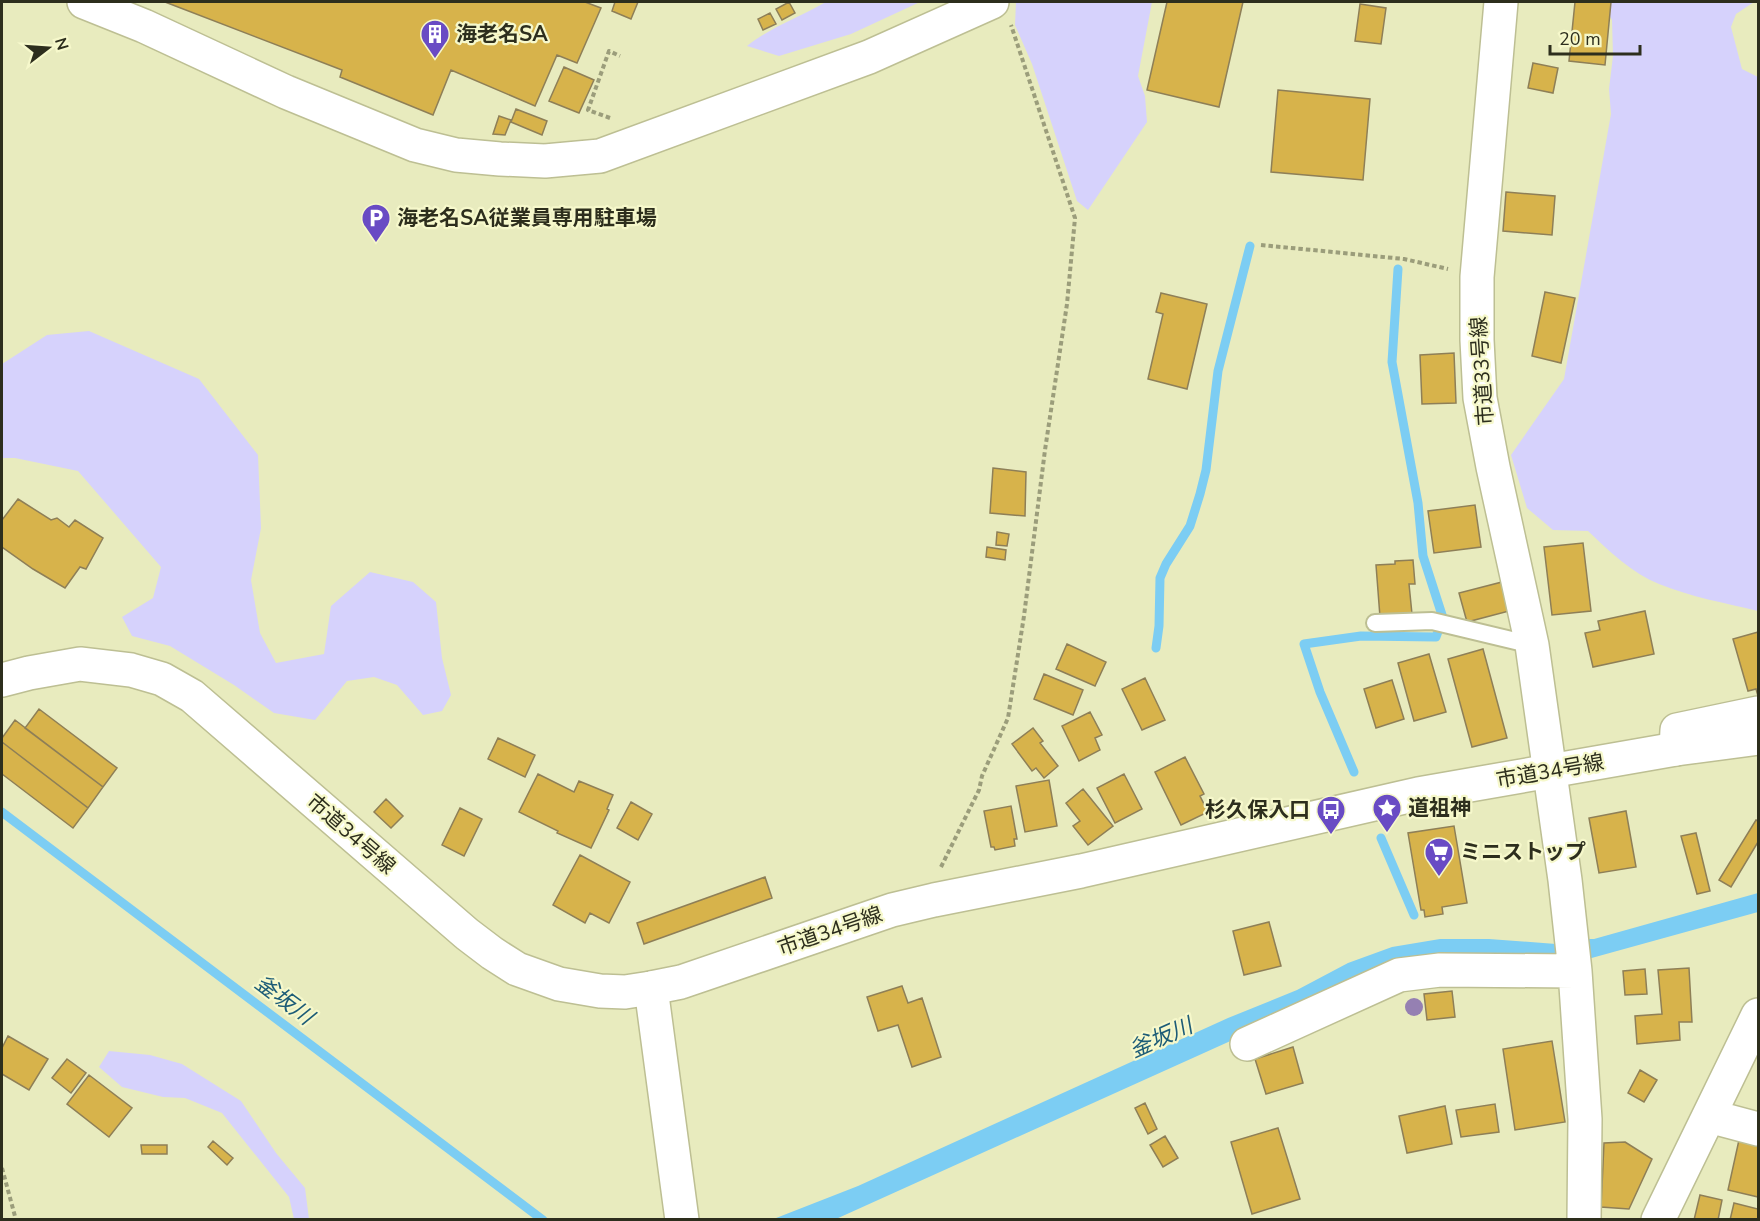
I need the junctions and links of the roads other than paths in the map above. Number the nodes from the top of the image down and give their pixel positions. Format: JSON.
{"nodes":[{"id":1,"x":84,"y":2,"type":"edge"},
{"id":2,"x":1501,"y":2,"type":"edge"},
{"id":3,"x":1001,"y":12,"type":"edge"},
{"id":4,"x":1375,"y":623,"type":"dead end"},
{"id":5,"x":1532,"y":645,"type":"junction"},
{"id":6,"x":2,"y":680,"type":"edge"},
{"id":7,"x":1758,"y":713,"type":"edge"},
{"id":8,"x":1758,"y":738,"type":"edge"},
{"id":9,"x":1676,"y":749,"type":"junction"},
{"id":10,"x":1550,"y":772,"type":"junction"},
{"id":11,"x":1575,"y":970,"type":"junction"},
{"id":12,"x":651,"y":988,"type":"junction"},
{"id":13,"x":1758,"y":1015,"type":"edge"},
{"id":14,"x":1247,"y":1044,"type":"dead end"},
{"id":15,"x":1709,"y":1116,"type":"junction"},
{"id":16,"x":1758,"y":1129,"type":"edge"},
{"id":17,"x":682,"y":1220,"type":"edge"},
{"id":18,"x":1584,"y":1220,"type":"edge"},
{"id":19,"x":1658,"y":1220,"type":"edge"}],
"edges":[{"from":1,"to":3,"type":"street"},
{"from":2,"to":5,"type":"street","name":"市道33号線"},
{"from":4,"to":5,"type":"lane"},
{"from":5,"to":10,"type":"street","name":"市道33号線"},
{"from":6,"to":12,"type":"street","name":"市道34号線"},
{"from":7,"to":9,"type":"street"},
{"from":8,"to":9,"type":"street","name":"市道34号線"},
{"from":9,"to":10,"type":"street","name":"市道34号線"},
{"from":10,"to":11,"type":"street","name":"市道33号線"},
{"from":10,"to":12,"type":"street","name":"市道34号線"},
{"from":11,"to":14,"type":"street"},
{"from":11,"to":18,"type":"street","name":"市道33号線"},
{"from":12,"to":17,"type":"street"},
{"from":13,"to":15,"type":"street"},
{"from":15,"to":16,"type":"street"},
{"from":15,"to":19,"type":"street"}]}
